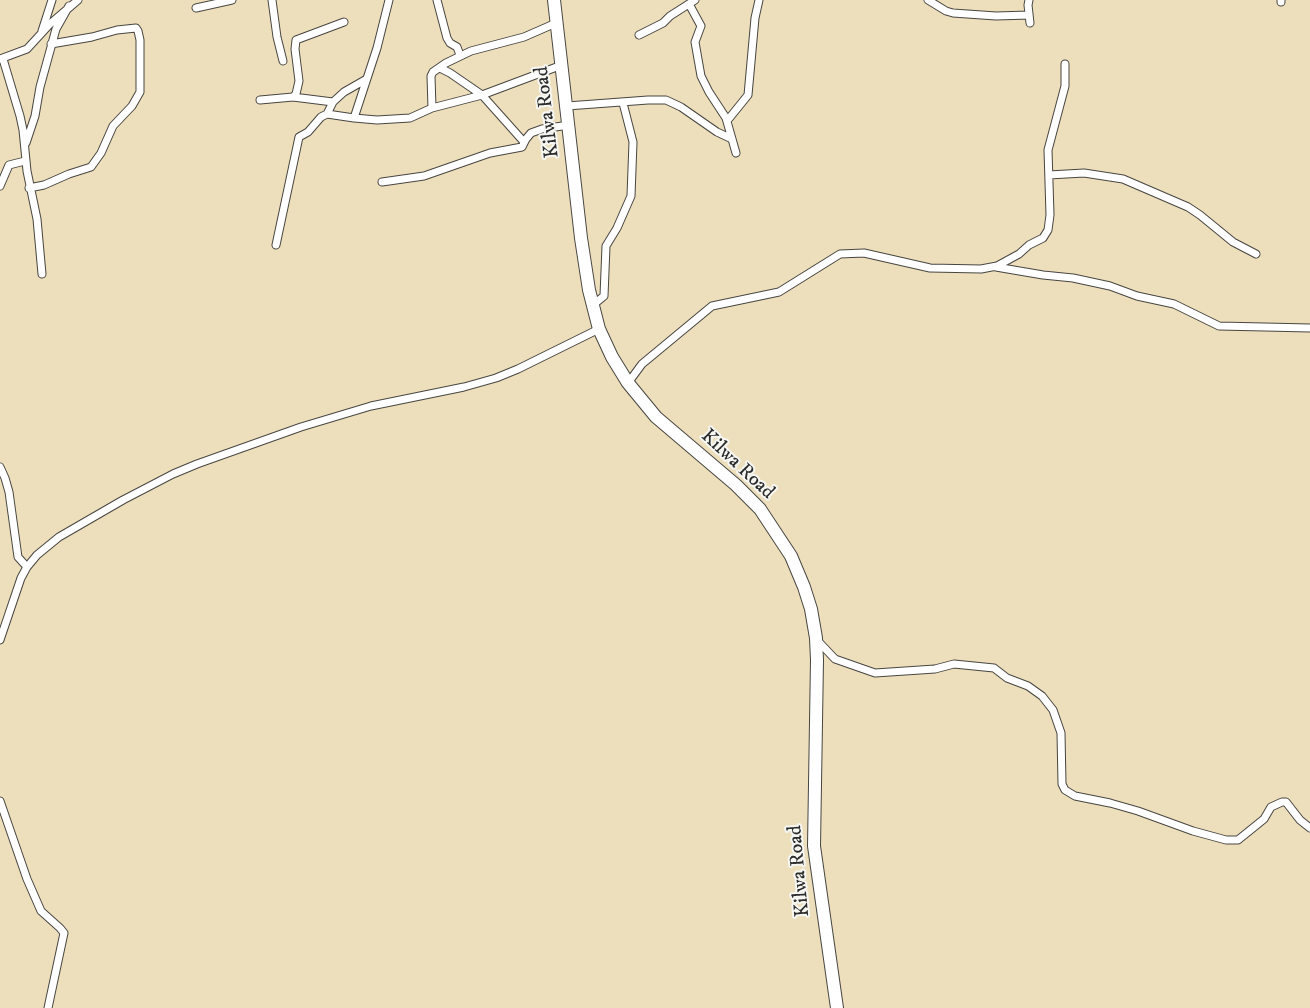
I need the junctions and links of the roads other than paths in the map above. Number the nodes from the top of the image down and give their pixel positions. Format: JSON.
{"nodes":[{"id":1,"x":52,"y":0,"type":"edge"},
{"id":2,"x":78,"y":0,"type":"edge"},
{"id":3,"x":232,"y":0,"type":"edge"},
{"id":4,"x":272,"y":0,"type":"edge"},
{"id":5,"x":389,"y":0,"type":"edge"},
{"id":6,"x":437,"y":0,"type":"edge"},
{"id":7,"x":554,"y":0,"type":"edge"},
{"id":8,"x":759,"y":0,"type":"edge"},
{"id":9,"x":928,"y":0,"type":"edge"},
{"id":10,"x":1029,"y":0,"type":"edge"},
{"id":11,"x":692,"y":2,"type":"edge"},
{"id":12,"x":70,"y":6,"type":"junction"},
{"id":13,"x":196,"y":8,"type":"dead end"},
{"id":14,"x":344,"y":22,"type":"dead end"},
{"id":15,"x":556,"y":23,"type":"junction"},
{"id":16,"x":41,"y":34,"type":"junction"},
{"id":17,"x":639,"y":34,"type":"dead end"},
{"id":18,"x":51,"y":44,"type":"junction"},
{"id":19,"x":460,"y":55,"type":"junction"},
{"id":20,"x":1,"y":59,"type":"edge"},
{"id":21,"x":284,"y":61,"type":"dead end"},
{"id":22,"x":1065,"y":64,"type":"dead end"},
{"id":23,"x":562,"y":66,"type":"junction"},
{"id":24,"x":440,"y":68,"type":"junction"},
{"id":25,"x":365,"y":80,"type":"junction"},
{"id":26,"x":482,"y":95,"type":"junction"},
{"id":27,"x":293,"y":97,"type":"junction"},
{"id":28,"x":260,"y":100,"type":"dead end"},
{"id":29,"x":333,"y":102,"type":"junction"},
{"id":30,"x":623,"y":103,"type":"junction"},
{"id":31,"x":567,"y":106,"type":"junction"},
{"id":32,"x":432,"y":108,"type":"junction"},
{"id":33,"x":327,"y":114,"type":"junction"},
{"id":34,"x":354,"y":118,"type":"junction"},
{"id":35,"x":727,"y":121,"type":"junction"},
{"id":36,"x":569,"y":125,"type":"junction"},
{"id":37,"x":732,"y":139,"type":"junction"},
{"id":38,"x":524,"y":142,"type":"junction"},
{"id":39,"x":24,"y":148,"type":"junction"},
{"id":40,"x":736,"y":153,"type":"dead end"},
{"id":41,"x":25,"y":161,"type":"junction"},
{"id":42,"x":1048,"y":175,"type":"junction"},
{"id":43,"x":382,"y":182,"type":"dead end"},
{"id":44,"x":0,"y":186,"type":"edge"},
{"id":45,"x":30,"y":188,"type":"junction"},
{"id":46,"x":276,"y":245,"type":"dead end"},
{"id":47,"x":1256,"y":254,"type":"dead end"},
{"id":48,"x":995,"y":267,"type":"junction"},
{"id":49,"x":42,"y":274,"type":"dead end"},
{"id":50,"x":592,"y":305,"type":"junction"},
{"id":51,"x":1310,"y":328,"type":"edge"},
{"id":52,"x":599,"y":329,"type":"junction"},
{"id":53,"x":628,"y":383,"type":"junction"},
{"id":54,"x":0,"y":467,"type":"edge"},
{"id":55,"x":3,"y":478,"type":"edge"},
{"id":56,"x":27,"y":568,"type":"junction"},
{"id":57,"x":816,"y":638,"type":"junction"},
{"id":58,"x":0,"y":640,"type":"edge"},
{"id":59,"x":0,"y":801,"type":"edge"},
{"id":60,"x":1310,"y":828,"type":"edge"},
{"id":61,"x":48,"y":1008,"type":"edge"},
{"id":62,"x":836,"y":1008,"type":"edge"}],
"edges":[{"from":1,"to":16,"type":"street"},
{"from":2,"to":12,"type":"street"},
{"from":3,"to":13,"type":"street"},
{"from":4,"to":21,"type":"street"},
{"from":5,"to":25,"type":"street"},
{"from":6,"to":19,"type":"street"},
{"from":7,"to":15,"type":"highway","name":"Kilwa Road"},
{"from":8,"to":35,"type":"street"},
{"from":9,"to":10,"type":"street"},
{"from":11,"to":17,"type":"street"},
{"from":11,"to":35,"type":"street"},
{"from":12,"to":16,"type":"street"},
{"from":12,"to":18,"type":"street"},
{"from":14,"to":27,"type":"street"},
{"from":15,"to":19,"type":"street"},
{"from":15,"to":23,"type":"highway","name":"Kilwa Road"},
{"from":16,"to":20,"type":"street"},
{"from":18,"to":39,"type":"street"},
{"from":18,"to":45,"type":"street"},
{"from":19,"to":24,"type":"street"},
{"from":20,"to":39,"type":"street"},
{"from":22,"to":42,"type":"street"},
{"from":23,"to":26,"type":"street"},
{"from":23,"to":31,"type":"highway","name":"Kilwa Road"},
{"from":24,"to":26,"type":"street"},
{"from":24,"to":32,"type":"street"},
{"from":25,"to":29,"type":"street"},
{"from":25,"to":34,"type":"street"},
{"from":26,"to":32,"type":"street"},
{"from":26,"to":38,"type":"street"},
{"from":27,"to":28,"type":"street"},
{"from":27,"to":29,"type":"street"},
{"from":29,"to":33,"type":"street"},
{"from":30,"to":31,"type":"street"},
{"from":30,"to":37,"type":"street"},
{"from":30,"to":50,"type":"street"},
{"from":31,"to":36,"type":"highway","name":"Kilwa Road"},
{"from":32,"to":34,"type":"street"},
{"from":33,"to":34,"type":"street"},
{"from":33,"to":46,"type":"street"},
{"from":35,"to":37,"type":"street"},
{"from":36,"to":38,"type":"street"},
{"from":36,"to":50,"type":"highway","name":"Kilwa Road"},
{"from":37,"to":40,"type":"street"},
{"from":38,"to":43,"type":"street"},
{"from":39,"to":41,"type":"street"},
{"from":41,"to":44,"type":"street"},
{"from":41,"to":45,"type":"street"},
{"from":42,"to":47,"type":"street"},
{"from":42,"to":48,"type":"street"},
{"from":45,"to":49,"type":"street"},
{"from":48,"to":51,"type":"street"},
{"from":48,"to":53,"type":"street"},
{"from":50,"to":52,"type":"highway","name":"Kilwa Road"},
{"from":52,"to":53,"type":"highway","name":"Kilwa Road"},
{"from":52,"to":56,"type":"street"},
{"from":53,"to":57,"type":"highway","name":"Kilwa Road"},
{"from":54,"to":55,"type":"street"},
{"from":55,"to":56,"type":"street"},
{"from":56,"to":58,"type":"street"},
{"from":57,"to":60,"type":"street"},
{"from":57,"to":62,"type":"highway","name":"Kilwa Road"},
{"from":59,"to":61,"type":"street"}]}
